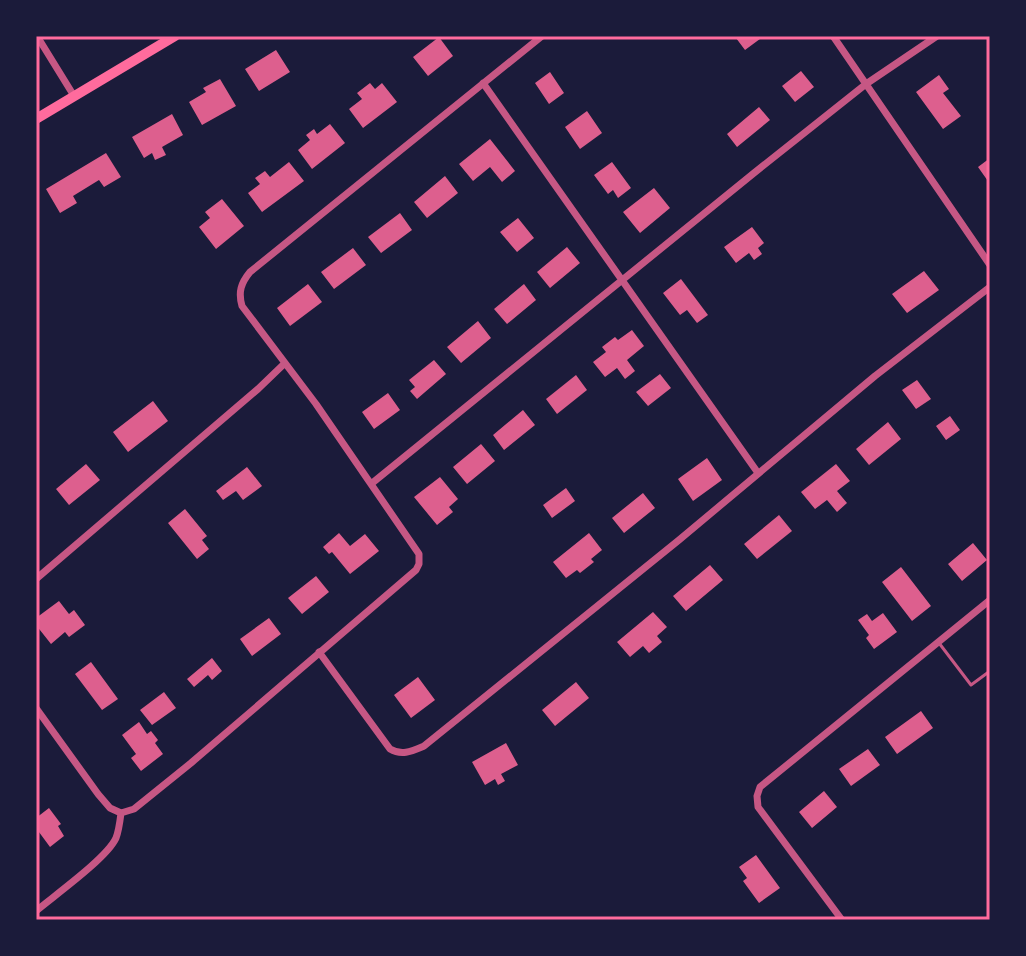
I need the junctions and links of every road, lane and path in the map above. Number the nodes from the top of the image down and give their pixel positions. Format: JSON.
{"nodes":[{"id":1,"x":37,"y":36,"type":"edge"},
{"id":2,"x":175,"y":36,"type":"edge"},
{"id":3,"x":542,"y":36,"type":"edge"},
{"id":4,"x":833,"y":36,"type":"edge"},
{"id":5,"x":937,"y":36,"type":"edge"},
{"id":6,"x":483,"y":83,"type":"junction"},
{"id":7,"x":866,"y":84,"type":"junction"},
{"id":8,"x":74,"y":96,"type":"junction"},
{"id":9,"x":36,"y":119,"type":"edge"},
{"id":10,"x":990,"y":265,"type":"edge"},
{"id":11,"x":622,"y":280,"type":"junction"},
{"id":12,"x":990,"y":287,"type":"edge"},
{"id":13,"x":285,"y":363,"type":"junction"},
{"id":14,"x":758,"y":473,"type":"junction"},
{"id":15,"x":371,"y":484,"type":"junction"},
{"id":16,"x":36,"y":579,"type":"edge"},
{"id":17,"x":990,"y":600,"type":"edge"},
{"id":18,"x":938,"y":642,"type":"junction"},
{"id":19,"x":319,"y":652,"type":"junction"},
{"id":20,"x":990,"y":671,"type":"edge"},
{"id":21,"x":36,"y":708,"type":"edge"},
{"id":22,"x":121,"y":813,"type":"junction"},
{"id":23,"x":36,"y":911,"type":"edge"},
{"id":24,"x":842,"y":920,"type":"edge"}],
"edges":[{"from":1,"to":8,"type":"street"},
{"from":2,"to":8,"type":"main road"},
{"from":3,"to":6,"type":"street"},
{"from":4,"to":7,"type":"street"},
{"from":5,"to":7,"type":"street"},
{"from":6,"to":11,"type":"street"},
{"from":6,"to":13,"type":"street"},
{"from":7,"to":10,"type":"street"},
{"from":7,"to":11,"type":"street"},
{"from":8,"to":9,"type":"main road"},
{"from":11,"to":14,"type":"street"},
{"from":11,"to":15,"type":"street"},
{"from":12,"to":14,"type":"street"},
{"from":13,"to":15,"type":"street"},
{"from":13,"to":16,"type":"street"},
{"from":14,"to":19,"type":"street"},
{"from":15,"to":19,"type":"street"},
{"from":17,"to":18,"type":"street"},
{"from":18,"to":20,"type":"lane"},
{"from":18,"to":24,"type":"street"},
{"from":19,"to":22,"type":"street"},
{"from":21,"to":22,"type":"street"},
{"from":22,"to":23,"type":"street"}]}
